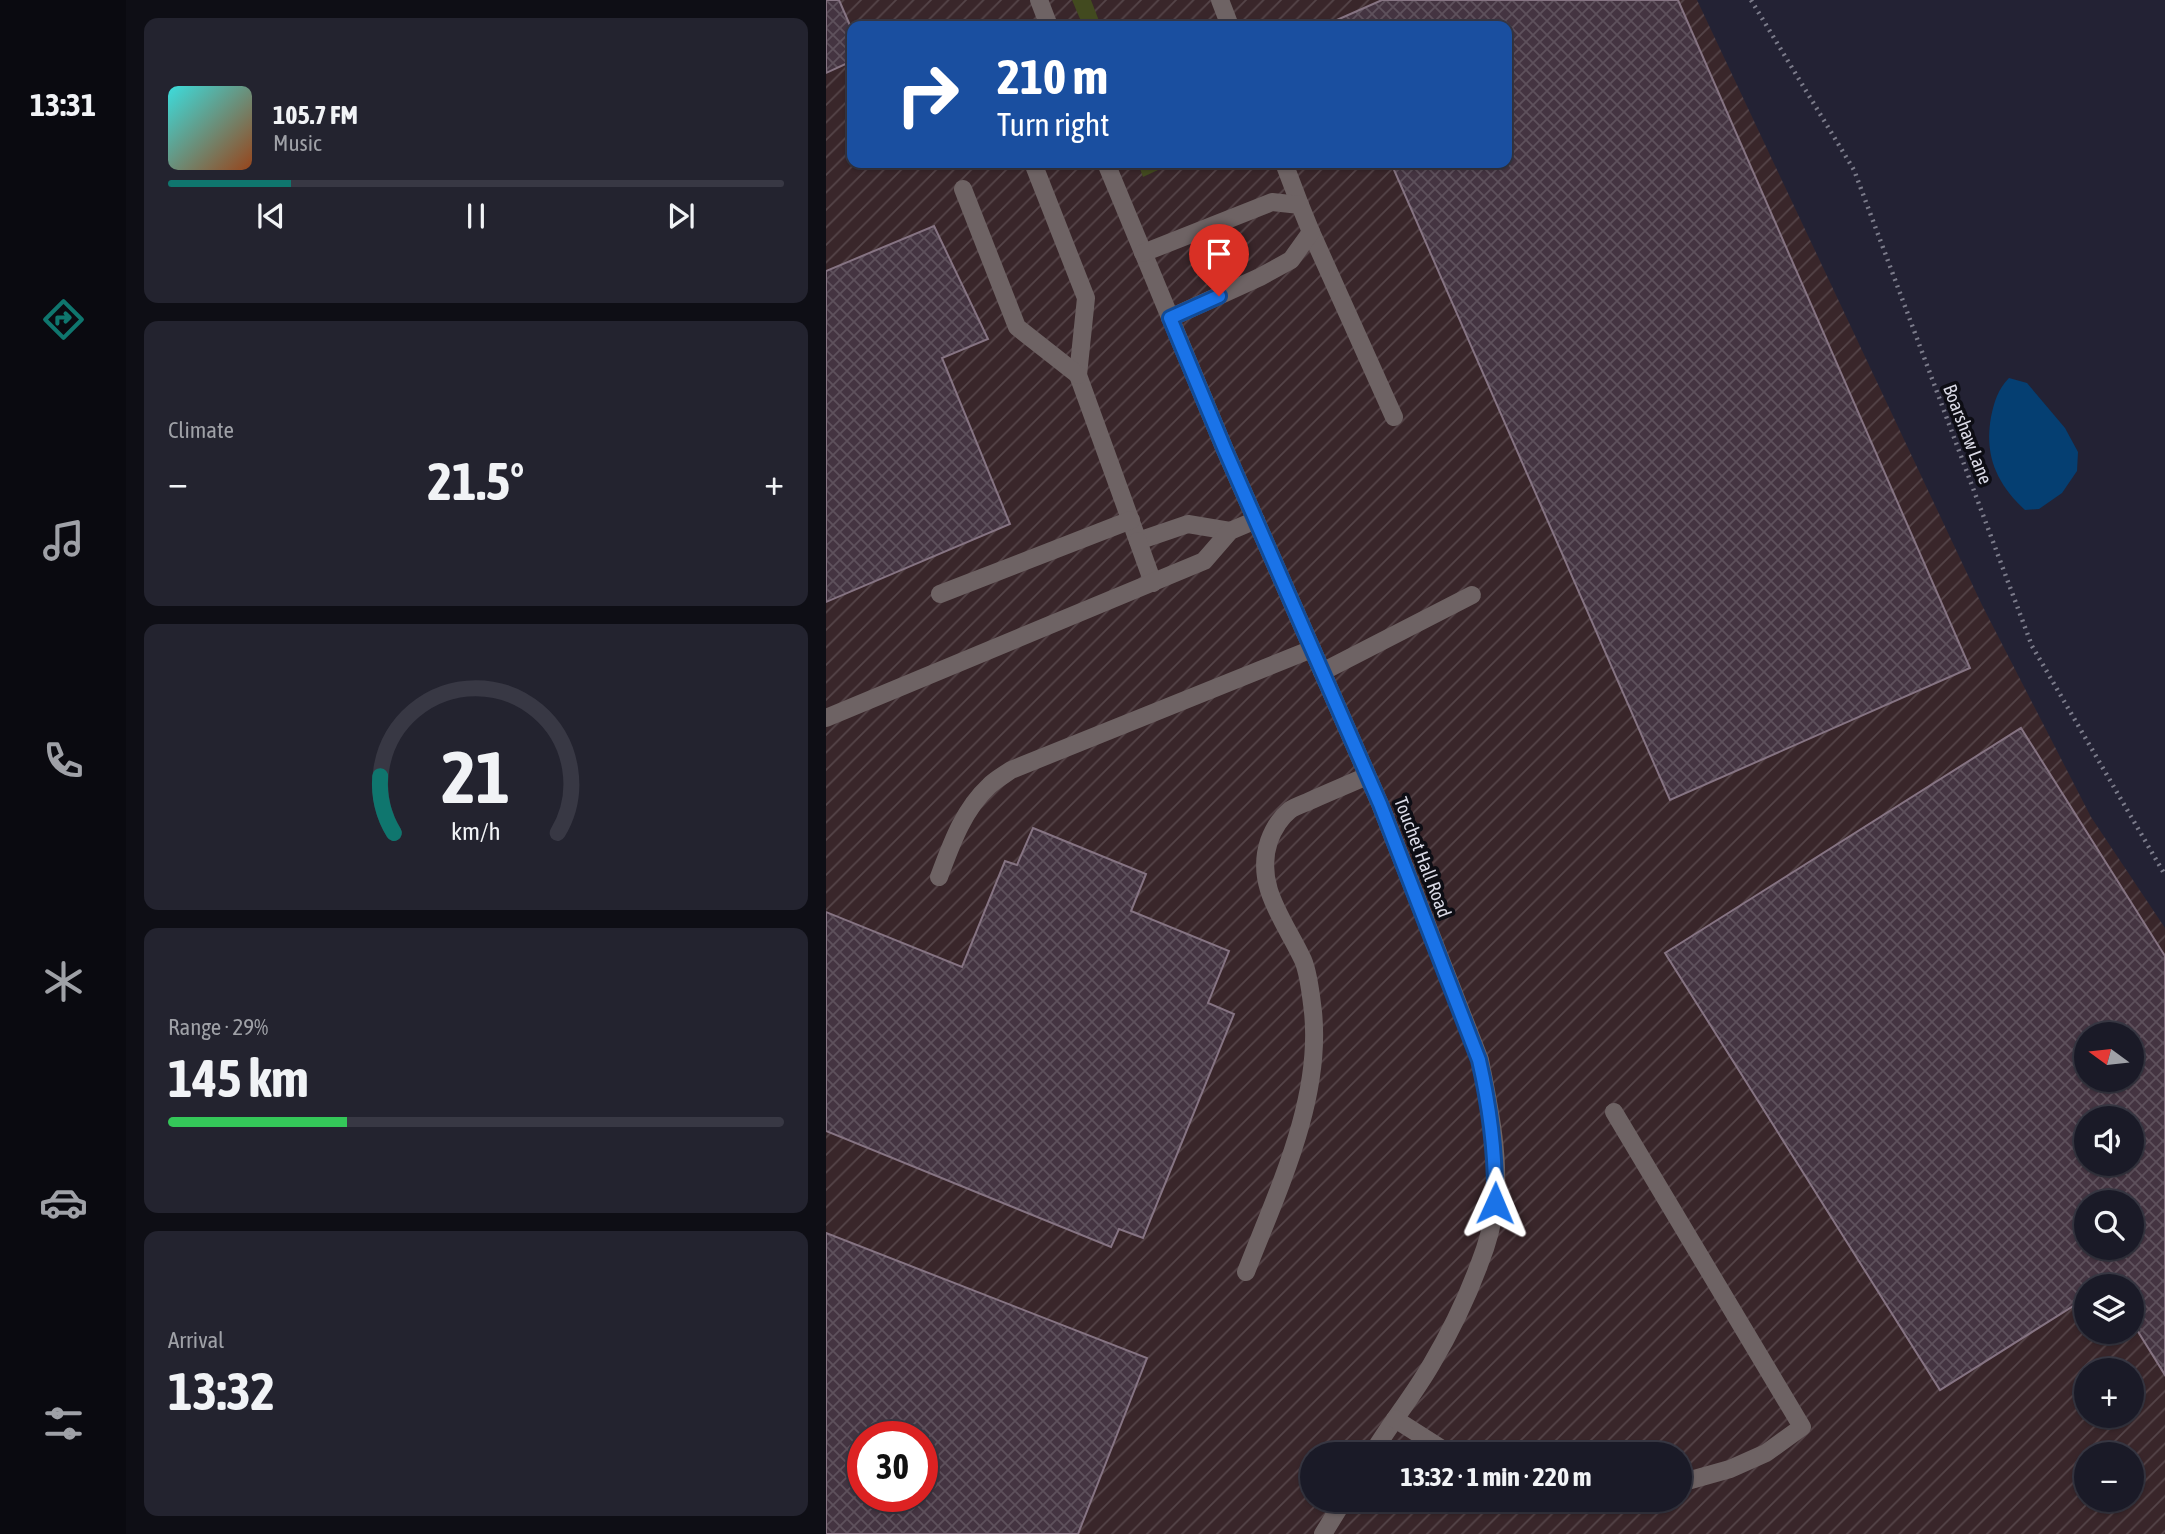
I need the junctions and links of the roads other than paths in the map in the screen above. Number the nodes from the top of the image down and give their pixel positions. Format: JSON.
{"nodes":[{"id":1,"x":1039,"y":0,"type":"edge"},
{"id":2,"x":1220,"y":0,"type":"edge"},
{"id":3,"x":1047,"y":21,"type":"edge"},
{"id":4,"x":1228,"y":21,"type":"edge"},
{"id":5,"x":1035,"y":168,"type":"edge"},
{"id":6,"x":1108,"y":168,"type":"edge"},
{"id":7,"x":1286,"y":168,"type":"edge"},
{"id":8,"x":963,"y":190,"type":"dead end"},
{"id":9,"x":1300,"y":205,"type":"junction"},
{"id":10,"x":1311,"y":232,"type":"junction"},
{"id":11,"x":1143,"y":253,"type":"junction"},
{"id":12,"x":1170,"y":318,"type":"junction"},
{"id":13,"x":1078,"y":375,"type":"junction"},
{"id":14,"x":1394,"y":417,"type":"dead end"},
{"id":15,"x":1131,"y":520,"type":"junction"},
{"id":16,"x":1256,"y":520,"type":"junction"},
{"id":17,"x":1230,"y":531,"type":"junction"},
{"id":18,"x":1138,"y":541,"type":"junction"},
{"id":19,"x":1153,"y":583,"type":"junction"},
{"id":20,"x":940,"y":594,"type":"dead end"},
{"id":21,"x":1472,"y":595,"type":"dead end"},
{"id":22,"x":1312,"y":649,"type":"junction"},
{"id":23,"x":1322,"y":672,"type":"junction"},
{"id":24,"x":826,"y":718,"type":"edge"},
{"id":25,"x":1367,"y":776,"type":"junction"},
{"id":26,"x":939,"y":877,"type":"dead end"},
{"id":27,"x":1614,"y":1112,"type":"dead end"},
{"id":28,"x":1245,"y":1272,"type":"dead end"},
{"id":29,"x":1395,"y":1419,"type":"junction"},
{"id":30,"x":1380,"y":1442,"type":"edge"},
{"id":31,"x":1431,"y":1442,"type":"edge"},
{"id":32,"x":1692,"y":1480,"type":"edge"},
{"id":33,"x":1337,"y":1512,"type":"edge"},
{"id":34,"x":1323,"y":1534,"type":"edge"}],
"edges":[{"from":1,"to":3,"type":"street"},
{"from":2,"to":4,"type":"street"},
{"from":5,"to":13,"type":"street"},
{"from":6,"to":11,"type":"street","name":"Touchet Hall Road"},
{"from":7,"to":9,"type":"street"},
{"from":8,"to":13,"type":"street"},
{"from":9,"to":10,"type":"street"},
{"from":9,"to":11,"type":"street"},
{"from":10,"to":12,"type":"street"},
{"from":10,"to":14,"type":"street"},
{"from":11,"to":12,"type":"street","name":"Touchet Hall Road"},
{"from":12,"to":16,"type":"street","name":"Touchet Hall Road"},
{"from":13,"to":15,"type":"street"},
{"from":15,"to":18,"type":"street"},
{"from":15,"to":20,"type":"street"},
{"from":16,"to":17,"type":"street"},
{"from":16,"to":22,"type":"street","name":"Touchet Hall Road"},
{"from":17,"to":18,"type":"street"},
{"from":17,"to":19,"type":"street"},
{"from":18,"to":19,"type":"street"},
{"from":19,"to":24,"type":"street"},
{"from":21,"to":23,"type":"street"},
{"from":22,"to":23,"type":"street","name":"Touchet Hall Road"},
{"from":22,"to":26,"type":"street"},
{"from":23,"to":25,"type":"street","name":"Touchet Hall Road"},
{"from":25,"to":28,"type":"street"},
{"from":25,"to":29,"type":"street","name":"Touchet Hall Road"},
{"from":27,"to":32,"type":"street"},
{"from":29,"to":30,"type":"street","name":"Touchet Hall Road"},
{"from":29,"to":31,"type":"street"},
{"from":33,"to":34,"type":"street"}]}
